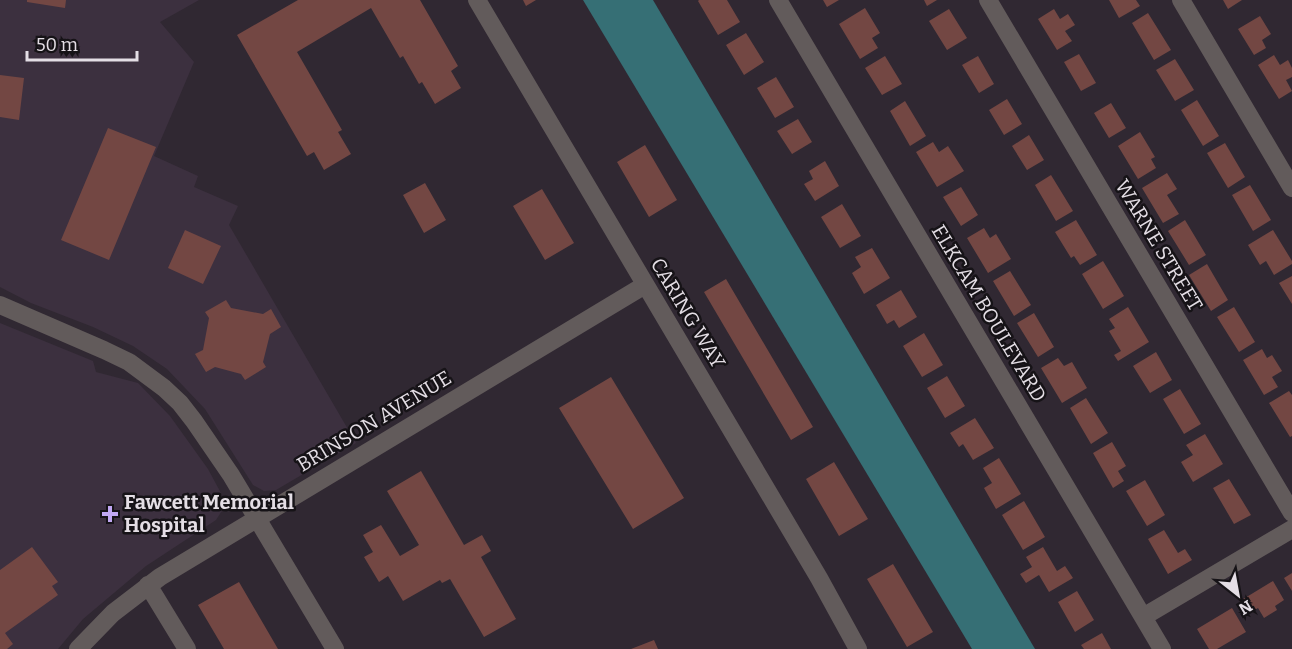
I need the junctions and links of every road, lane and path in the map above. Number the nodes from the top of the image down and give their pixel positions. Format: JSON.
{"nodes":[{"id":1,"x":477,"y":0,"type":"edge"},
{"id":2,"x":778,"y":0,"type":"edge"},
{"id":3,"x":988,"y":0,"type":"edge"},
{"id":4,"x":1181,"y":0,"type":"edge"},
{"id":5,"x":1292,"y":188,"type":"edge"},
{"id":6,"x":645,"y":285,"type":"junction"},
{"id":7,"x":0,"y":305,"type":"edge"},
{"id":8,"x":1292,"y":513,"type":"edge"},
{"id":9,"x":256,"y":518,"type":"junction"},
{"id":10,"x":1292,"y":529,"type":"edge"},
{"id":11,"x":148,"y":585,"type":"junction"},
{"id":12,"x":1143,"y":617,"type":"junction"},
{"id":13,"x":78,"y":649,"type":"edge"},
{"id":14,"x":187,"y":649,"type":"edge"},
{"id":15,"x":335,"y":649,"type":"edge"},
{"id":16,"x":858,"y":649,"type":"edge"},
{"id":17,"x":1162,"y":649,"type":"edge"}],
"edges":[{"from":1,"to":6,"type":"street","name":"CARING WAY"},
{"from":2,"to":12,"type":"street","name":"ELKCAM BOULEVARD"},
{"from":3,"to":8,"type":"street","name":"WARNE STREET"},
{"from":4,"to":5,"type":"street"},
{"from":6,"to":9,"type":"street","name":"BRINSON AVENUE"},
{"from":6,"to":16,"type":"street","name":"CARING WAY"},
{"from":7,"to":9,"type":"street"},
{"from":9,"to":11,"type":"street","name":"BRINSON AVENUE"},
{"from":9,"to":15,"type":"street"},
{"from":10,"to":12,"type":"street"},
{"from":11,"to":13,"type":"street","name":"BRINSON AVENUE"},
{"from":11,"to":14,"type":"street"},
{"from":12,"to":17,"type":"street","name":"ELKCAM BOULEVARD"}]}
